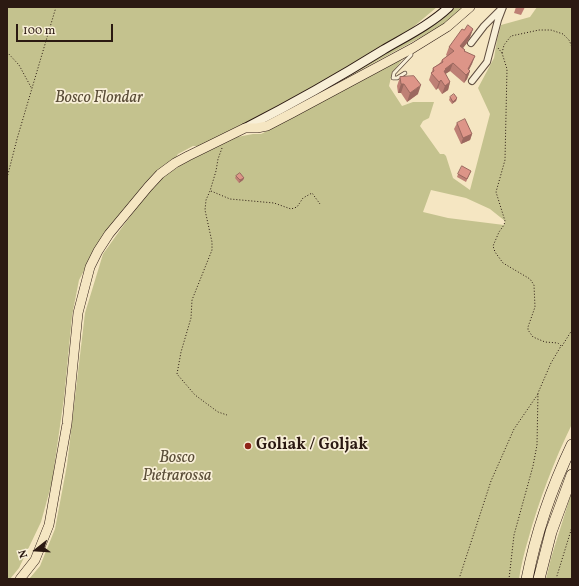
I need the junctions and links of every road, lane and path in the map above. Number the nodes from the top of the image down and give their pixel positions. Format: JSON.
{"nodes":[{"id":1,"x":56,"y":7,"type":"edge"},
{"id":2,"x":449,"y":7,"type":"edge"},
{"id":3,"x":470,"y":7,"type":"edge"},
{"id":4,"x":503,"y":7,"type":"edge"},
{"id":5,"x":492,"y":41,"type":"junction"},
{"id":6,"x":472,"y":43,"type":"dead end"},
{"id":7,"x":572,"y":47,"type":"edge"},
{"id":8,"x":411,"y":49,"type":"junction"},
{"id":9,"x":7,"y":52,"type":"edge"},
{"id":10,"x":502,"y":53,"type":"junction"},
{"id":11,"x":405,"y":73,"type":"dead end"},
{"id":12,"x":472,"y":81,"type":"dead end"},
{"id":13,"x":32,"y":90,"type":"junction"},
{"id":14,"x":245,"y":128,"type":"junction"},
{"id":15,"x":224,"y":137,"type":"junction"},
{"id":16,"x":7,"y":178,"type":"edge"},
{"id":17,"x":210,"y":191,"type":"junction"},
{"id":18,"x":320,"y":204,"type":"dead end"},
{"id":19,"x":572,"y":330,"type":"edge"},
{"id":20,"x":561,"y":346,"type":"junction"},
{"id":21,"x":538,"y":393,"type":"junction"},
{"id":22,"x":228,"y":415,"type":"dead end"},
{"id":23,"x":572,"y":445,"type":"edge"},
{"id":24,"x":572,"y":475,"type":"edge"},
{"id":25,"x":572,"y":527,"type":"edge"},
{"id":26,"x":20,"y":579,"type":"edge"},
{"id":27,"x":459,"y":579,"type":"edge"},
{"id":28,"x":509,"y":579,"type":"edge"},
{"id":29,"x":527,"y":579,"type":"edge"},
{"id":30,"x":539,"y":579,"type":"edge"},
{"id":31,"x":556,"y":579,"type":"edge"}],
"edges":[{"from":1,"to":13,"type":"path"},
{"from":2,"to":14,"type":"main road"},
{"from":3,"to":8,"type":"main road"},
{"from":4,"to":5,"type":"street"},
{"from":4,"to":6,"type":"street"},
{"from":5,"to":10,"type":"path"},
{"from":5,"to":12,"type":"street"},
{"from":7,"to":10,"type":"path"},
{"from":8,"to":11,"type":"lane"},
{"from":8,"to":14,"type":"main road"},
{"from":9,"to":13,"type":"path"},
{"from":10,"to":20,"type":"path"},
{"from":13,"to":16,"type":"path"},
{"from":14,"to":15,"type":"main road"},
{"from":15,"to":17,"type":"path"},
{"from":15,"to":26,"type":"main road"},
{"from":17,"to":18,"type":"path"},
{"from":17,"to":22,"type":"path"},
{"from":19,"to":20,"type":"path"},
{"from":20,"to":21,"type":"path"},
{"from":21,"to":27,"type":"path"},
{"from":21,"to":28,"type":"path"},
{"from":23,"to":29,"type":"highway"},
{"from":24,"to":30,"type":"highway"},
{"from":25,"to":31,"type":"path"}]}
